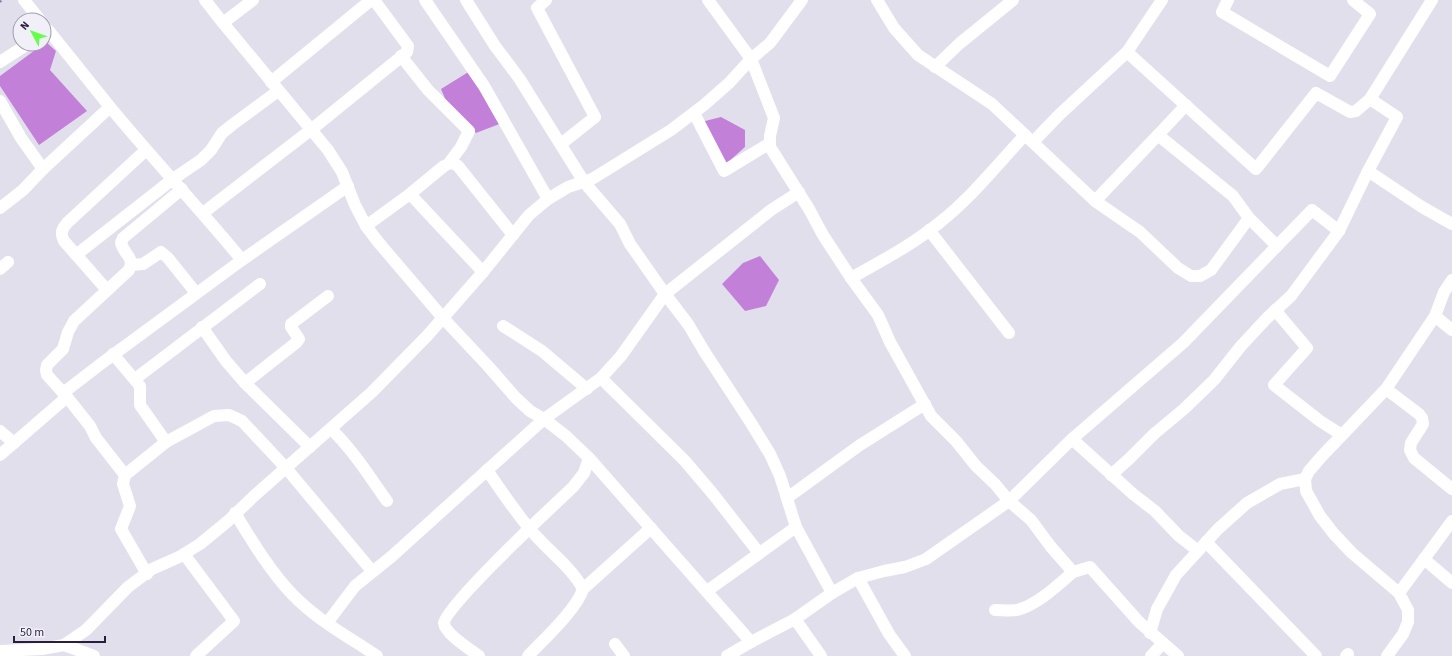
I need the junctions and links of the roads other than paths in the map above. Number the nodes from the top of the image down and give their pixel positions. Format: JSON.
{"nodes":[{"id":1,"x":24,"y":0,"type":"edge"},
{"id":2,"x":205,"y":0,"type":"edge"},
{"id":3,"x":253,"y":0,"type":"edge"},
{"id":4,"x":370,"y":0,"type":"edge"},
{"id":5,"x":374,"y":0,"type":"edge"},
{"id":6,"x":424,"y":0,"type":"edge"},
{"id":7,"x":466,"y":0,"type":"edge"},
{"id":8,"x":546,"y":0,"type":"edge"},
{"id":9,"x":708,"y":0,"type":"edge"},
{"id":10,"x":802,"y":0,"type":"edge"},
{"id":11,"x":877,"y":0,"type":"edge"},
{"id":12,"x":1013,"y":0,"type":"edge"},
{"id":13,"x":1162,"y":0,"type":"edge"},
{"id":14,"x":1228,"y":0,"type":"edge"},
{"id":15,"x":1353,"y":0,"type":"edge"},
{"id":16,"x":1432,"y":0,"type":"edge"},
{"id":17,"x":34,"y":12,"type":"edge"},
{"id":18,"x":223,"y":23,"type":"junction"},
{"id":19,"x":52,"y":37,"type":"edge"},
{"id":20,"x":16,"y":52,"type":"edge"},
{"id":21,"x":1127,"y":52,"type":"junction"},
{"id":22,"x":401,"y":56,"type":"junction"},
{"id":23,"x":751,"y":59,"type":"junction"},
{"id":24,"x":0,"y":62,"type":"edge"},
{"id":25,"x":935,"y":67,"type":"junction"},
{"id":26,"x":275,"y":87,"type":"junction"},
{"id":27,"x":1370,"y":99,"type":"junction"},
{"id":28,"x":0,"y":101,"type":"edge"},
{"id":29,"x":1186,"y":105,"type":"junction"},
{"id":30,"x":110,"y":107,"type":"junction"},
{"id":31,"x":694,"y":113,"type":"junction"},
{"id":32,"x":312,"y":129,"type":"junction"},
{"id":33,"x":1158,"y":135,"type":"junction"},
{"id":34,"x":1029,"y":138,"type":"junction"},
{"id":35,"x":770,"y":143,"type":"junction"},
{"id":36,"x":561,"y":144,"type":"junction"},
{"id":37,"x":146,"y":150,"type":"junction"},
{"id":38,"x":449,"y":163,"type":"junction"},
{"id":39,"x":43,"y":169,"type":"junction"},
{"id":40,"x":1368,"y":171,"type":"junction"},
{"id":41,"x":173,"y":180,"type":"junction"},
{"id":42,"x":584,"y":182,"type":"junction"},
{"id":43,"x":348,"y":186,"type":"junction"},
{"id":44,"x":182,"y":189,"type":"junction"},
{"id":45,"x":799,"y":192,"type":"junction"},
{"id":46,"x":410,"y":194,"type":"junction"},
{"id":47,"x":548,"y":199,"type":"junction"},
{"id":48,"x":1095,"y":201,"type":"junction"},
{"id":49,"x":0,"y":208,"type":"edge"},
{"id":50,"x":203,"y":213,"type":"junction"},
{"id":51,"x":1249,"y":218,"type":"junction"},
{"id":52,"x":1452,"y":224,"type":"edge"},
{"id":53,"x":366,"y":226,"type":"junction"},
{"id":54,"x":929,"y":230,"type":"junction"},
{"id":55,"x":1339,"y":230,"type":"junction"},
{"id":56,"x":513,"y":235,"type":"junction"},
{"id":57,"x":1277,"y":246,"type":"junction"},
{"id":58,"x":76,"y":255,"type":"junction"},
{"id":59,"x":242,"y":260,"type":"junction"},
{"id":60,"x":132,"y":265,"type":"junction"},
{"id":61,"x":483,"y":272,"type":"junction"},
{"id":62,"x":851,"y":278,"type":"junction"},
{"id":63,"x":1452,"y":280,"type":"edge"},
{"id":64,"x":260,"y":284,"type":"dead end"},
{"id":65,"x":107,"y":290,"type":"junction"},
{"id":66,"x":196,"y":293,"type":"junction"},
{"id":67,"x":665,"y":294,"type":"junction"},
{"id":68,"x":328,"y":296,"type":"dead end"},
{"id":69,"x":1275,"y":310,"type":"junction"},
{"id":70,"x":1435,"y":316,"type":"junction"},
{"id":71,"x":443,"y":318,"type":"junction"},
{"id":72,"x":503,"y":326,"type":"dead end"},
{"id":73,"x":202,"y":327,"type":"junction"},
{"id":74,"x":1452,"y":330,"type":"edge"},
{"id":75,"x":1009,"y":333,"type":"dead end"},
{"id":76,"x":113,"y":354,"type":"junction"},
{"id":77,"x":601,"y":378,"type":"junction"},
{"id":78,"x":135,"y":379,"type":"junction"},
{"id":79,"x":245,"y":383,"type":"junction"},
{"id":80,"x":587,"y":389,"type":"junction"},
{"id":81,"x":1386,"y":389,"type":"junction"},
{"id":82,"x":65,"y":395,"type":"junction"},
{"id":83,"x":924,"y":404,"type":"junction"},
{"id":84,"x":544,"y":418,"type":"junction"},
{"id":85,"x":331,"y":429,"type":"junction"},
{"id":86,"x":0,"y":431,"type":"edge"},
{"id":87,"x":1342,"y":435,"type":"junction"},
{"id":88,"x":1072,"y":439,"type":"junction"},
{"id":89,"x":166,"y":442,"type":"junction"},
{"id":90,"x":14,"y":443,"type":"junction"},
{"id":91,"x":310,"y":447,"type":"junction"},
{"id":92,"x":0,"y":455,"type":"edge"},
{"id":93,"x":589,"y":458,"type":"junction"},
{"id":94,"x":286,"y":468,"type":"junction"},
{"id":95,"x":487,"y":470,"type":"junction"},
{"id":96,"x":1111,"y":475,"type":"junction"},
{"id":97,"x":125,"y":476,"type":"junction"},
{"id":98,"x":1305,"y":479,"type":"junction"},
{"id":99,"x":1452,"y":489,"type":"edge"},
{"id":100,"x":787,"y":498,"type":"junction"},
{"id":101,"x":387,"y":501,"type":"dead end"},
{"id":102,"x":1009,"y":501,"type":"junction"},
{"id":103,"x":235,"y":513,"type":"junction"},
{"id":104,"x":1452,"y":521,"type":"edge"},
{"id":105,"x":796,"y":527,"type":"junction"},
{"id":106,"x":651,"y":528,"type":"junction"},
{"id":107,"x":529,"y":529,"type":"junction"},
{"id":108,"x":1201,"y":546,"type":"junction"},
{"id":109,"x":758,"y":553,"type":"junction"},
{"id":110,"x":184,"y":554,"type":"junction"},
{"id":111,"x":1424,"y":559,"type":"junction"},
{"id":112,"x":372,"y":571,"type":"junction"},
{"id":113,"x":1073,"y":572,"type":"junction"},
{"id":114,"x":147,"y":574,"type":"junction"},
{"id":115,"x":858,"y":578,"type":"junction"},
{"id":116,"x":1452,"y":583,"type":"edge"},
{"id":117,"x":583,"y":590,"type":"junction"},
{"id":118,"x":706,"y":591,"type":"junction"},
{"id":119,"x":832,"y":593,"type":"junction"},
{"id":120,"x":1398,"y":593,"type":"junction"},
{"id":121,"x":995,"y":610,"type":"dead end"},
{"id":122,"x":795,"y":619,"type":"junction"},
{"id":123,"x":327,"y":622,"type":"junction"},
{"id":124,"x":1150,"y":633,"type":"junction"},
{"id":125,"x":752,"y":642,"type":"junction"},
{"id":126,"x":1163,"y":643,"type":"junction"},
{"id":127,"x":615,"y":644,"type":"dead end"},
{"id":128,"x":64,"y":645,"type":"junction"},
{"id":129,"x":0,"y":650,"type":"edge"},
{"id":130,"x":22,"y":653,"type":"edge"},
{"id":131,"x":94,"y":656,"type":"edge"},
{"id":132,"x":196,"y":656,"type":"edge"},
{"id":133,"x":377,"y":656,"type":"edge"},
{"id":134,"x":479,"y":656,"type":"edge"},
{"id":135,"x":528,"y":656,"type":"edge"},
{"id":136,"x":624,"y":656,"type":"edge"},
{"id":137,"x":727,"y":656,"type":"edge"},
{"id":138,"x":821,"y":656,"type":"edge"},
{"id":139,"x":905,"y":656,"type":"edge"},
{"id":140,"x":1151,"y":656,"type":"edge"},
{"id":141,"x":1178,"y":656,"type":"edge"},
{"id":142,"x":1316,"y":656,"type":"edge"},
{"id":143,"x":1387,"y":656,"type":"edge"}],
"edges":[{"from":1,"to":17,"type":"street"},
{"from":2,"to":18,"type":"street"},
{"from":3,"to":18,"type":"street"},
{"from":4,"to":26,"type":"street"},
{"from":5,"to":22,"type":"street"},
{"from":6,"to":47,"type":"street"},
{"from":7,"to":36,"type":"street"},
{"from":8,"to":36,"type":"street"},
{"from":9,"to":23,"type":"street"},
{"from":10,"to":23,"type":"street"},
{"from":11,"to":25,"type":"street"},
{"from":12,"to":25,"type":"street"},
{"from":13,"to":21,"type":"street"},
{"from":14,"to":15,"type":"street"},
{"from":16,"to":27,"type":"street"},
{"from":18,"to":26,"type":"street"},
{"from":19,"to":30,"type":"street"},
{"from":20,"to":24,"type":"street"},
{"from":21,"to":29,"type":"street"},
{"from":21,"to":34,"type":"street"},
{"from":22,"to":32,"type":"street"},
{"from":22,"to":38,"type":"street"},
{"from":23,"to":31,"type":"street"},
{"from":23,"to":35,"type":"street"},
{"from":25,"to":34,"type":"street"},
{"from":26,"to":32,"type":"street"},
{"from":26,"to":41,"type":"street"},
{"from":27,"to":29,"type":"street"},
{"from":27,"to":40,"type":"street"},
{"from":28,"to":39,"type":"street"},
{"from":29,"to":33,"type":"street"},
{"from":30,"to":37,"type":"street"},
{"from":30,"to":39,"type":"street"},
{"from":31,"to":35,"type":"street"},
{"from":31,"to":42,"type":"street"},
{"from":32,"to":43,"type":"street"},
{"from":32,"to":50,"type":"street"},
{"from":33,"to":48,"type":"street"},
{"from":33,"to":51,"type":"street"},
{"from":34,"to":48,"type":"street"},
{"from":34,"to":54,"type":"street"},
{"from":35,"to":45,"type":"street"},
{"from":36,"to":42,"type":"street"},
{"from":37,"to":41,"type":"street"},
{"from":37,"to":58,"type":"street"},
{"from":38,"to":46,"type":"street"},
{"from":38,"to":56,"type":"street"},
{"from":39,"to":49,"type":"street"},
{"from":40,"to":52,"type":"street"},
{"from":40,"to":55,"type":"street"},
{"from":41,"to":44,"type":"street"},
{"from":41,"to":58,"type":"street"},
{"from":42,"to":47,"type":"street"},
{"from":42,"to":67,"type":"street"},
{"from":43,"to":53,"type":"street"},
{"from":43,"to":59,"type":"street"},
{"from":44,"to":50,"type":"street"},
{"from":44,"to":60,"type":"street"},
{"from":45,"to":62,"type":"street"},
{"from":45,"to":67,"type":"street"},
{"from":46,"to":53,"type":"street"},
{"from":46,"to":61,"type":"street"},
{"from":47,"to":56,"type":"street"},
{"from":48,"to":51,"type":"street"},
{"from":50,"to":59,"type":"street"},
{"from":51,"to":57,"type":"street"},
{"from":53,"to":71,"type":"street"},
{"from":54,"to":62,"type":"street"},
{"from":54,"to":75,"type":"street"},
{"from":55,"to":57,"type":"street"},
{"from":55,"to":69,"type":"street"},
{"from":56,"to":61,"type":"street"},
{"from":57,"to":88,"type":"street"},
{"from":58,"to":65,"type":"street"},
{"from":59,"to":66,"type":"street"},
{"from":60,"to":65,"type":"street"},
{"from":60,"to":66,"type":"street"},
{"from":61,"to":71,"type":"street"},
{"from":62,"to":83,"type":"street"},
{"from":63,"to":70,"type":"street"},
{"from":64,"to":73,"type":"street"},
{"from":65,"to":82,"type":"street"},
{"from":66,"to":76,"type":"street"},
{"from":67,"to":77,"type":"street"},
{"from":67,"to":100,"type":"street"},
{"from":68,"to":79,"type":"street"},
{"from":69,"to":87,"type":"street"},
{"from":69,"to":96,"type":"street"},
{"from":70,"to":74,"type":"street"},
{"from":70,"to":81,"type":"street"},
{"from":71,"to":84,"type":"street"},
{"from":71,"to":85,"type":"street"},
{"from":72,"to":80,"type":"street"},
{"from":73,"to":78,"type":"street"},
{"from":73,"to":79,"type":"street"},
{"from":76,"to":78,"type":"street"},
{"from":76,"to":82,"type":"street"},
{"from":77,"to":80,"type":"street"},
{"from":77,"to":109,"type":"street"},
{"from":78,"to":89,"type":"street"},
{"from":79,"to":91,"type":"street"},
{"from":80,"to":84,"type":"street"},
{"from":81,"to":87,"type":"street"},
{"from":81,"to":99,"type":"street"},
{"from":82,"to":90,"type":"street"},
{"from":82,"to":97,"type":"street"},
{"from":83,"to":100,"type":"street"},
{"from":83,"to":102,"type":"street"},
{"from":84,"to":93,"type":"street"},
{"from":84,"to":95,"type":"street"},
{"from":85,"to":91,"type":"street"},
{"from":85,"to":101,"type":"street"},
{"from":86,"to":90,"type":"street"},
{"from":87,"to":98,"type":"street"},
{"from":88,"to":96,"type":"street"},
{"from":88,"to":102,"type":"street"},
{"from":89,"to":94,"type":"street"},
{"from":89,"to":97,"type":"street"},
{"from":90,"to":92,"type":"street"},
{"from":91,"to":94,"type":"street"},
{"from":93,"to":106,"type":"street"},
{"from":93,"to":107,"type":"street"},
{"from":94,"to":103,"type":"street"},
{"from":94,"to":112,"type":"street"},
{"from":95,"to":107,"type":"street"},
{"from":95,"to":112,"type":"street"},
{"from":96,"to":108,"type":"street"},
{"from":97,"to":114,"type":"street"},
{"from":98,"to":108,"type":"street"},
{"from":98,"to":120,"type":"street"},
{"from":100,"to":105,"type":"street"},
{"from":102,"to":113,"type":"street"},
{"from":102,"to":115,"type":"street"},
{"from":103,"to":110,"type":"street"},
{"from":103,"to":123,"type":"street"},
{"from":104,"to":111,"type":"street"},
{"from":105,"to":109,"type":"street"},
{"from":105,"to":119,"type":"street"},
{"from":106,"to":117,"type":"street"},
{"from":106,"to":118,"type":"street"},
{"from":107,"to":117,"type":"street"},
{"from":107,"to":134,"type":"street"},
{"from":108,"to":124,"type":"street"},
{"from":108,"to":142,"type":"street"},
{"from":109,"to":118,"type":"street"},
{"from":110,"to":114,"type":"street"},
{"from":110,"to":132,"type":"street"},
{"from":111,"to":116,"type":"street"},
{"from":111,"to":120,"type":"street"},
{"from":112,"to":123,"type":"street"},
{"from":113,"to":121,"type":"street"},
{"from":113,"to":124,"type":"street"},
{"from":114,"to":128,"type":"street"},
{"from":115,"to":119,"type":"street"},
{"from":115,"to":139,"type":"street"},
{"from":117,"to":135,"type":"street"},
{"from":118,"to":125,"type":"street"},
{"from":119,"to":122,"type":"street"},
{"from":120,"to":143,"type":"street"},
{"from":122,"to":125,"type":"street"},
{"from":122,"to":138,"type":"street"},
{"from":123,"to":133,"type":"street"},
{"from":124,"to":126,"type":"street"},
{"from":125,"to":137,"type":"street"},
{"from":126,"to":140,"type":"street"},
{"from":126,"to":141,"type":"street"},
{"from":127,"to":136,"type":"street"},
{"from":128,"to":130,"type":"street"},
{"from":128,"to":131,"type":"street"},
{"from":129,"to":130,"type":"street"}]}
